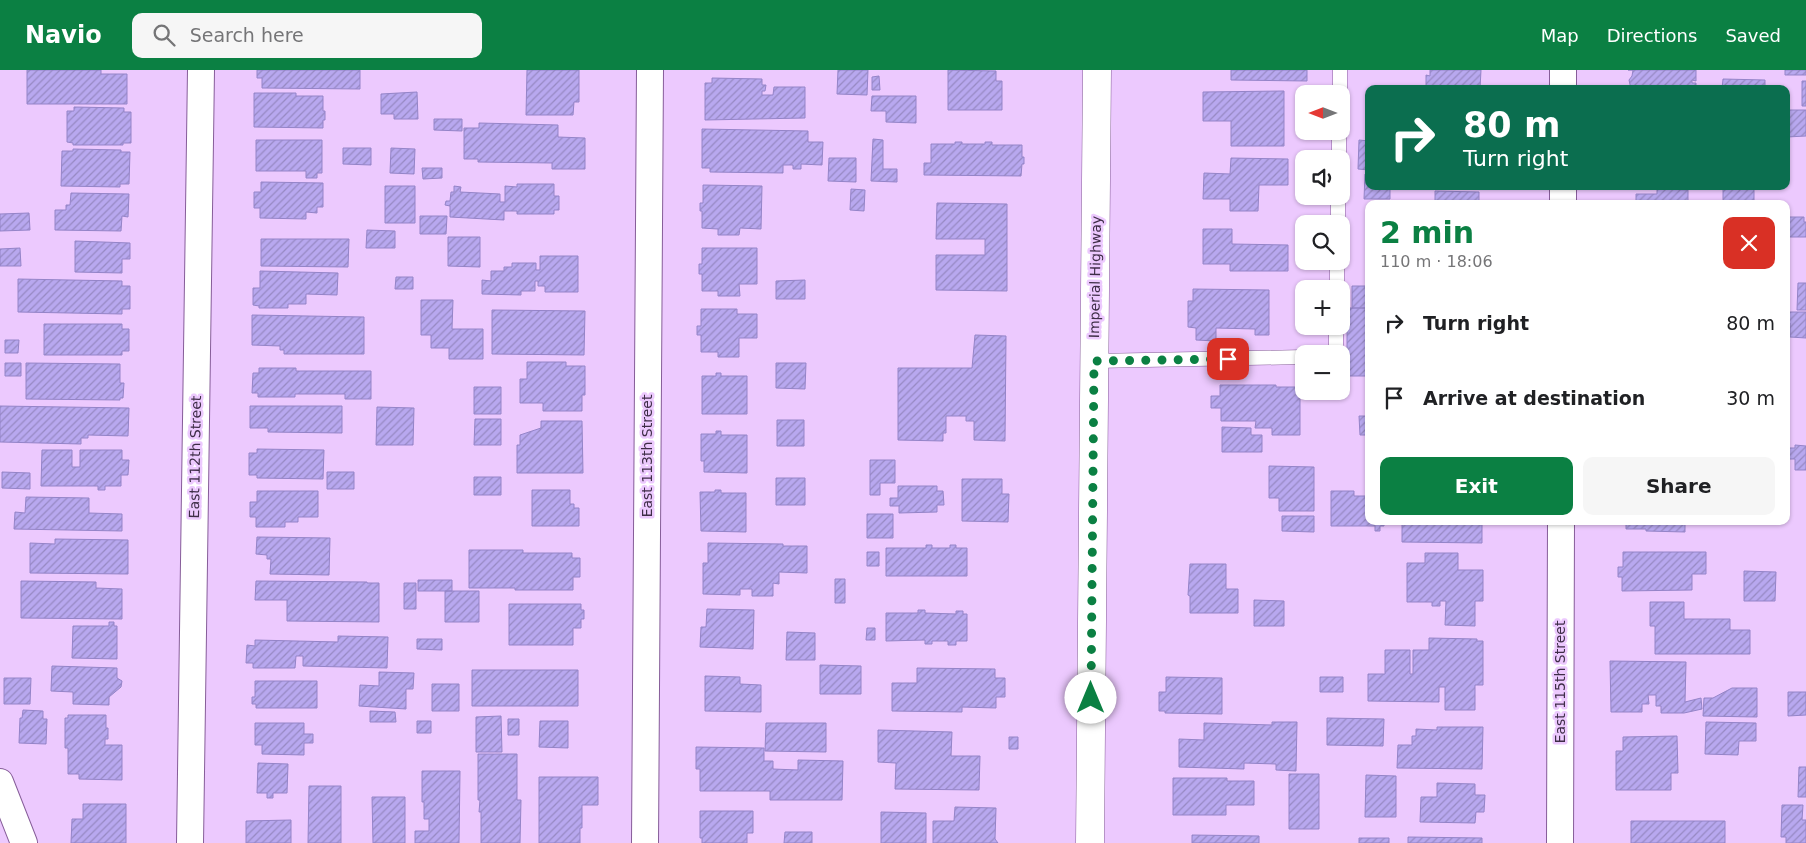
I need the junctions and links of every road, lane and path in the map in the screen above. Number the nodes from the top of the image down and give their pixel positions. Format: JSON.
{"nodes":[{"id":1,"x":201,"y":70,"type":"edge"},
{"id":2,"x":650,"y":70,"type":"edge"},
{"id":3,"x":1097,"y":70,"type":"edge"},
{"id":4,"x":1340,"y":70,"type":"edge"},
{"id":5,"x":1563,"y":70,"type":"edge"},
{"id":6,"x":1340,"y":85,"type":"edge"},
{"id":7,"x":1563,"y":85,"type":"edge"},
{"id":8,"x":1295,"y":357,"type":"edge"},
{"id":9,"x":1094,"y":361,"type":"junction"},
{"id":10,"x":1561,"y":525,"type":"edge"},
{"id":11,"x":0,"y":782,"type":"edge"},
{"id":12,"x":24,"y":843,"type":"edge"},
{"id":13,"x":190,"y":843,"type":"edge"},
{"id":14,"x":645,"y":843,"type":"edge"},
{"id":15,"x":1090,"y":843,"type":"edge"},
{"id":16,"x":1560,"y":843,"type":"edge"}],
"edges":[{"from":1,"to":13,"type":"street","name":"East 112th Street"},
{"from":2,"to":14,"type":"street","name":"East 113th Street"},
{"from":3,"to":9,"type":"main road","name":"Imperial Highway"},
{"from":4,"to":6,"type":"lane"},
{"from":5,"to":7,"type":"street"},
{"from":8,"to":9,"type":"lane"},
{"from":9,"to":15,"type":"main road","name":"Imperial Highway"},
{"from":10,"to":16,"type":"street","name":"East 115th Street"},
{"from":11,"to":12,"type":"street"}]}
